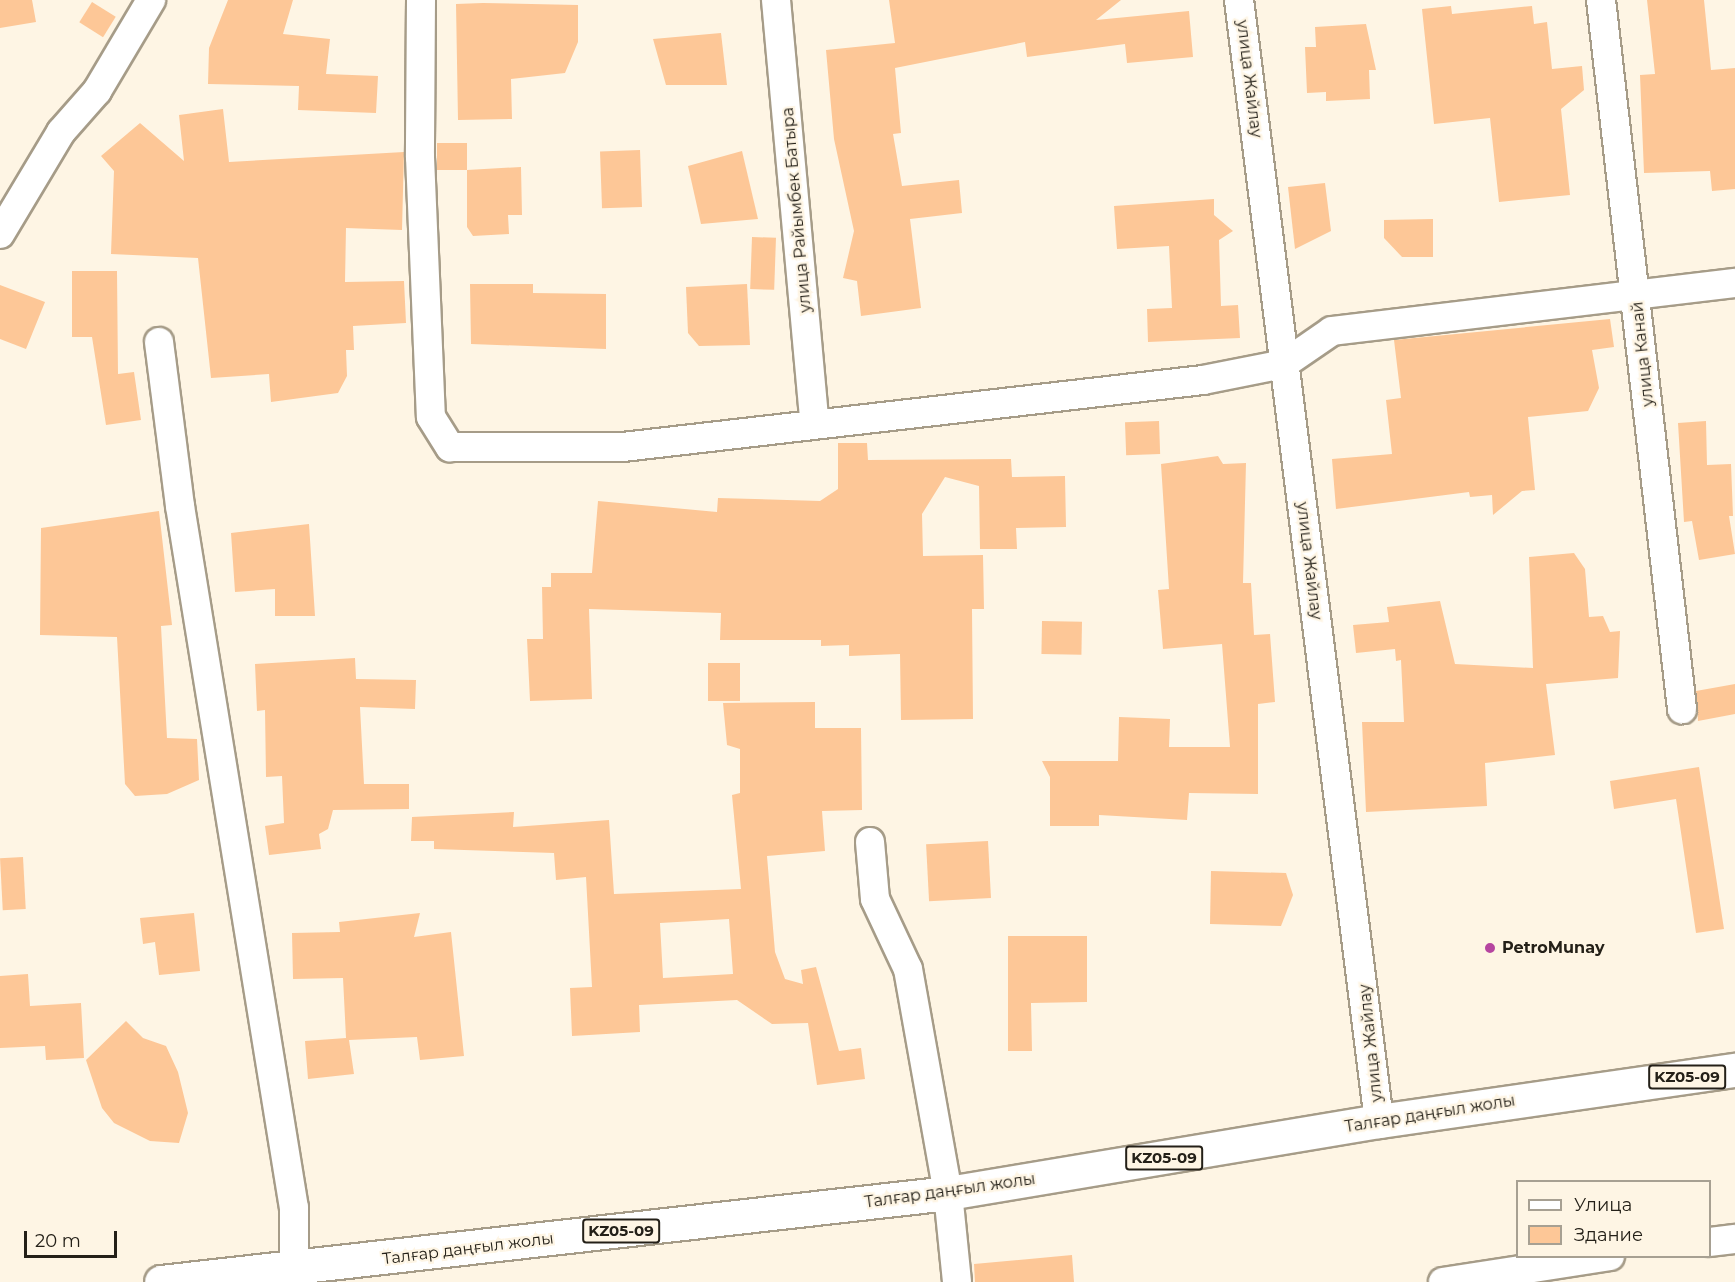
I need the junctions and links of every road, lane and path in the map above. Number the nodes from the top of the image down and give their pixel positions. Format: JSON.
{"nodes":[{"id":1,"x":151,"y":0,"type":"edge"},
{"id":2,"x":421,"y":0,"type":"edge"},
{"id":3,"x":776,"y":0,"type":"edge"},
{"id":4,"x":1239,"y":0,"type":"edge"},
{"id":5,"x":1601,"y":0,"type":"edge"},
{"id":6,"x":0,"y":234,"type":"edge"},
{"id":7,"x":1735,"y":283,"type":"edge"},
{"id":8,"x":1637,"y":294,"type":"junction"},
{"id":9,"x":159,"y":342,"type":"dead end"},
{"id":10,"x":1284,"y":364,"type":"junction"},
{"id":11,"x":814,"y":421,"type":"junction"},
{"id":12,"x":1682,"y":709,"type":"dead end"},
{"id":13,"x":870,"y":842,"type":"dead end"},
{"id":14,"x":1735,"y":1070,"type":"edge"},
{"id":15,"x":1379,"y":1122,"type":"junction"},
{"id":16,"x":948,"y":1194,"type":"junction"},
{"id":17,"x":1735,"y":1239,"type":"edge"},
{"id":18,"x":1711,"y":1242,"type":"edge"},
{"id":19,"x":1603,"y":1258,"type":"edge"},
{"id":20,"x":294,"y":1269,"type":"junction"},
{"id":21,"x":161,"y":1282,"type":"edge"},
{"id":22,"x":957,"y":1282,"type":"edge"},
{"id":23,"x":1443,"y":1282,"type":"edge"}],
"edges":[{"from":1,"to":6,"type":"street"},
{"from":2,"to":11,"type":"street"},
{"from":3,"to":11,"type":"street","name":"улица Райымбек Батыра"},
{"from":4,"to":10,"type":"street","name":"улица Жайлау"},
{"from":5,"to":8,"type":"street","name":"улица Канай"},
{"from":7,"to":8,"type":"street"},
{"from":8,"to":10,"type":"street"},
{"from":8,"to":12,"type":"street","name":"улица Канай"},
{"from":9,"to":20,"type":"street"},
{"from":10,"to":11,"type":"street"},
{"from":10,"to":15,"type":"street","name":"улица Жайлау"},
{"from":13,"to":16,"type":"street"},
{"from":14,"to":15,"type":"main road","name":"Талғар даңғыл жолы","number":"KZ05-09"},
{"from":15,"to":16,"type":"main road","name":"Талғар даңғыл жолы","number":"KZ05-09"},
{"from":16,"to":20,"type":"main road","name":"Талғар даңғыл жолы","number":"KZ05-09"},
{"from":16,"to":22,"type":"street"},
{"from":17,"to":18,"type":"street"},
{"from":19,"to":23,"type":"street"},
{"from":20,"to":21,"type":"main road","name":"Талғар даңғыл жолы","number":"KZ05-09"}]}
